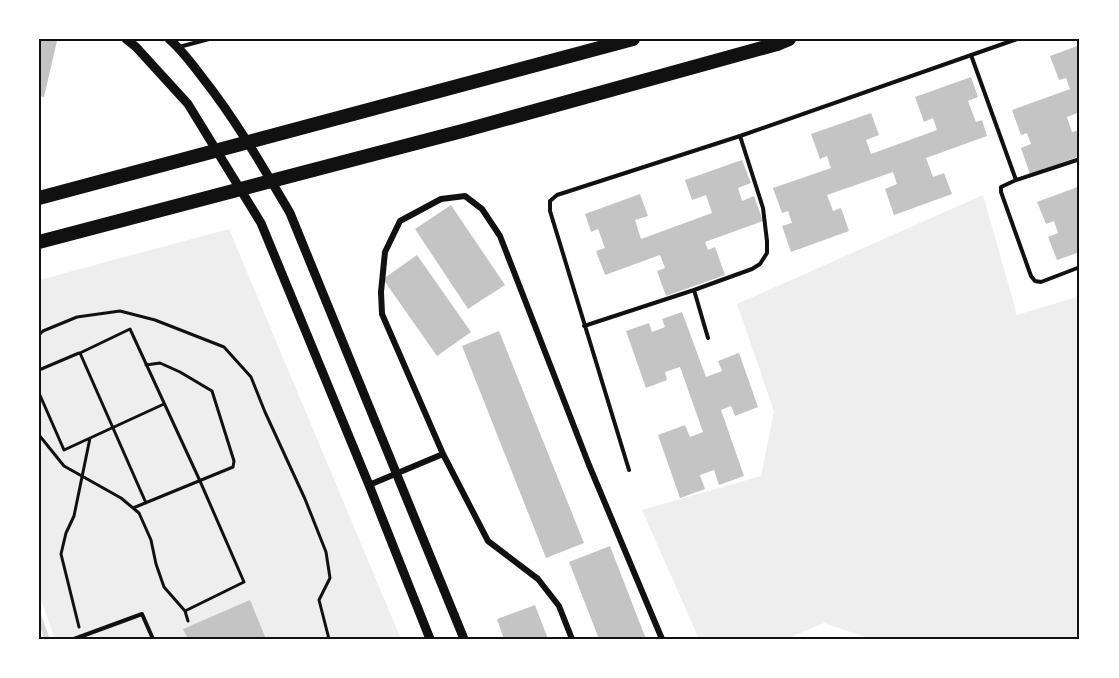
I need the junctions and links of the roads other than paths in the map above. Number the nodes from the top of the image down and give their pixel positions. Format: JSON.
{"nodes":[{"id":1,"x":126,"y":39,"type":"edge"},
{"id":2,"x":169,"y":39,"type":"edge"},
{"id":3,"x":209,"y":39,"type":"edge"},
{"id":4,"x":633,"y":39,"type":"edge"},
{"id":5,"x":789,"y":39,"type":"edge"},
{"id":6,"x":1017,"y":39,"type":"edge"},
{"id":7,"x":179,"y":47,"type":"junction"},
{"id":8,"x":971,"y":55,"type":"junction"},
{"id":9,"x":740,"y":136,"type":"junction"},
{"id":10,"x":1080,"y":159,"type":"edge"},
{"id":11,"x":1016,"y":180,"type":"junction"},
{"id":12,"x":39,"y":198,"type":"edge"},
{"id":13,"x":39,"y":242,"type":"edge"},
{"id":14,"x":1080,"y":267,"type":"edge"},
{"id":15,"x":694,"y":290,"type":"junction"},
{"id":16,"x":584,"y":326,"type":"junction"},
{"id":17,"x":708,"y":338,"type":"dead end"},
{"id":18,"x":443,"y":454,"type":"junction"},
{"id":19,"x":629,"y":470,"type":"dead end"},
{"id":20,"x":396,"y":474,"type":"junction"},
{"id":21,"x":369,"y":485,"type":"junction"},
{"id":22,"x":74,"y":639,"type":"edge"},
{"id":23,"x":153,"y":639,"type":"edge"},
{"id":24,"x":430,"y":639,"type":"edge"},
{"id":25,"x":464,"y":639,"type":"edge"},
{"id":26,"x":572,"y":639,"type":"edge"},
{"id":27,"x":662,"y":639,"type":"edge"}],
"edges":[{"from":1,"to":21,"type":"street"},
{"from":2,"to":7,"type":"street"},
{"from":3,"to":7,"type":"lane"},
{"from":4,"to":12,"type":"highway"},
{"from":5,"to":13,"type":"highway"},
{"from":6,"to":8,"type":"lane"},
{"from":7,"to":20,"type":"street"},
{"from":8,"to":9,"type":"lane"},
{"from":8,"to":11,"type":"lane"},
{"from":9,"to":15,"type":"lane"},
{"from":9,"to":16,"type":"lane"},
{"from":10,"to":11,"type":"lane"},
{"from":11,"to":14,"type":"lane"},
{"from":15,"to":16,"type":"lane"},
{"from":15,"to":17,"type":"lane"},
{"from":16,"to":19,"type":"lane"},
{"from":18,"to":20,"type":"street"},
{"from":18,"to":26,"type":"street"},
{"from":18,"to":27,"type":"street"},
{"from":20,"to":21,"type":"street"},
{"from":20,"to":25,"type":"street"},
{"from":21,"to":24,"type":"street"},
{"from":22,"to":23,"type":"lane"}]}
